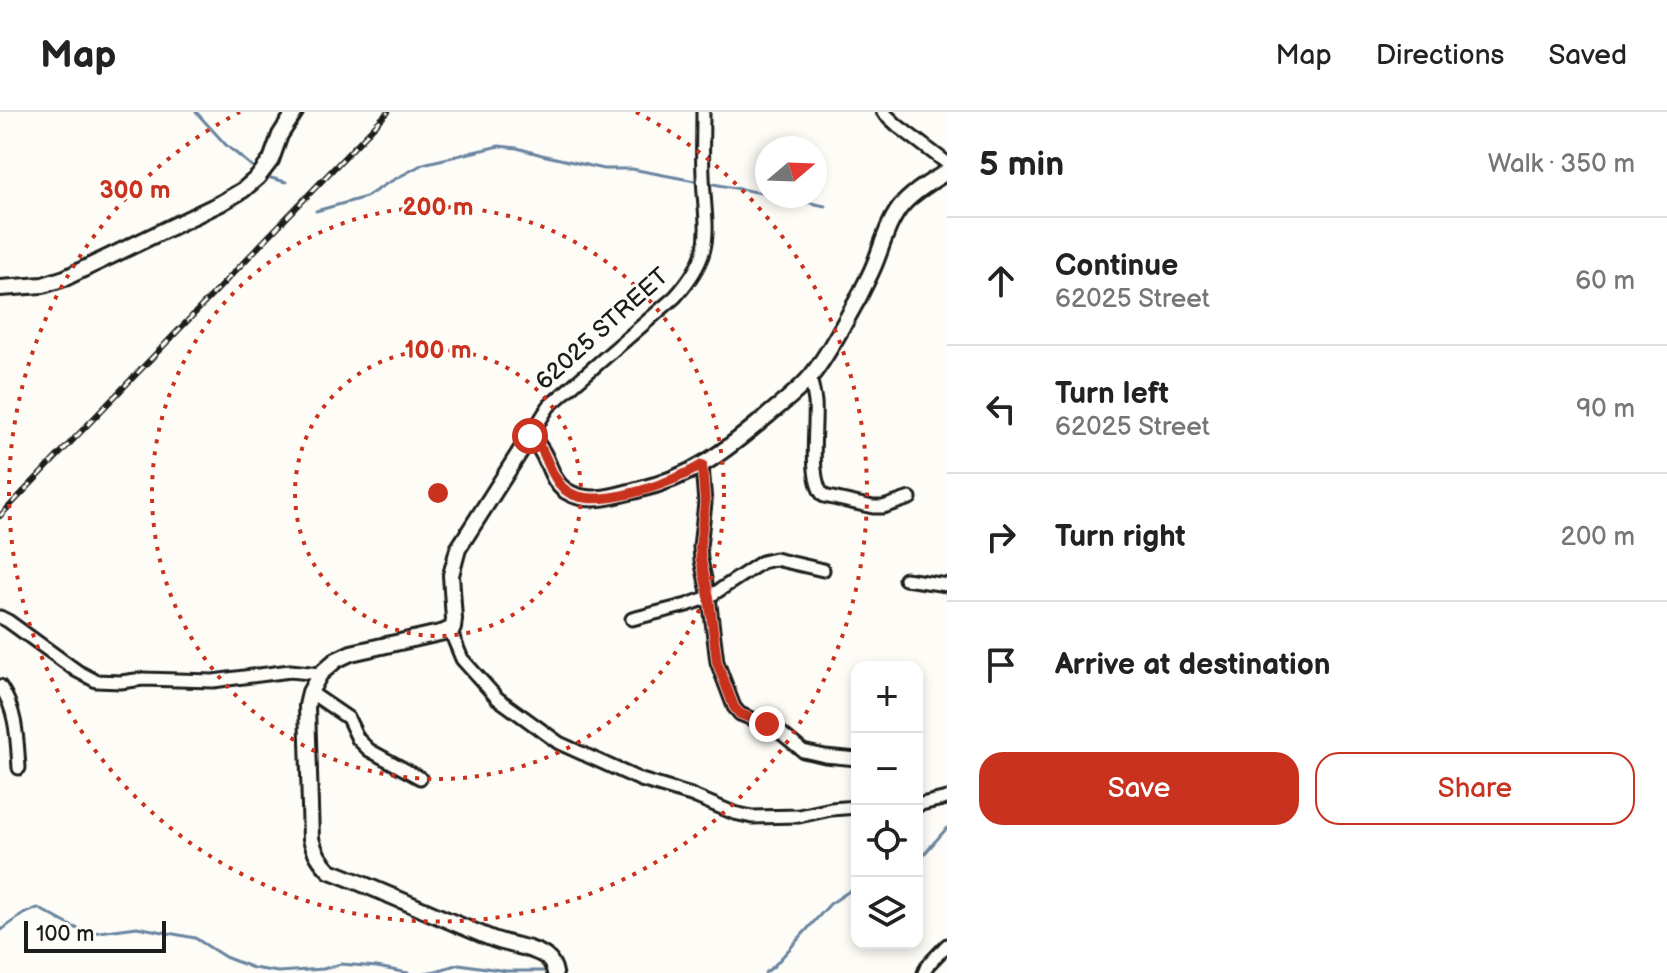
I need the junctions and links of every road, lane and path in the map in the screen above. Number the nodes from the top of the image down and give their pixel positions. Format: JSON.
{"nodes":[{"id":1,"x":295,"y":112,"type":"edge"},
{"id":2,"x":703,"y":112,"type":"edge"},
{"id":3,"x":883,"y":112,"type":"edge"},
{"id":4,"x":947,"y":163,"type":"edge"},
{"id":5,"x":947,"y":172,"type":"edge"},
{"id":6,"x":0,"y":288,"type":"edge"},
{"id":7,"x":810,"y":377,"type":"junction"},
{"id":8,"x":530,"y":436,"type":"junction"},
{"id":9,"x":702,"y":465,"type":"junction"},
{"id":10,"x":910,"y":498,"type":"dead end"},
{"id":11,"x":823,"y":570,"type":"dead end"},
{"id":12,"x":905,"y":579,"type":"dead end"},
{"id":13,"x":947,"y":585,"type":"edge"},
{"id":14,"x":709,"y":597,"type":"junction"},
{"id":15,"x":0,"y":617,"type":"edge"},
{"id":16,"x":632,"y":619,"type":"dead end"},
{"id":17,"x":450,"y":630,"type":"junction"},
{"id":18,"x":320,"y":674,"type":"junction"},
{"id":19,"x":0,"y":686,"type":"edge"},
{"id":20,"x":310,"y":692,"type":"junction"},
{"id":21,"x":851,"y":758,"type":"edge"},
{"id":22,"x":19,"y":768,"type":"dead end"},
{"id":23,"x":420,"y":778,"type":"dead end"},
{"id":24,"x":947,"y":798,"type":"edge"},
{"id":25,"x":923,"y":804,"type":"edge"},
{"id":26,"x":851,"y":807,"type":"edge"},
{"id":27,"x":947,"y":945,"type":"edge"},
{"id":28,"x":555,"y":973,"type":"edge"},
{"id":29,"x":924,"y":973,"type":"edge"}],
"edges":[{"from":1,"to":6,"type":"street"},
{"from":2,"to":8,"type":"street","name":"62025 STREET"},
{"from":3,"to":4,"type":"street"},
{"from":5,"to":7,"type":"street"},
{"from":7,"to":9,"type":"street"},
{"from":7,"to":10,"type":"street"},
{"from":8,"to":9,"type":"street"},
{"from":8,"to":17,"type":"street","name":"62025 STREET"},
{"from":9,"to":14,"type":"street"},
{"from":11,"to":14,"type":"street"},
{"from":12,"to":13,"type":"street"},
{"from":14,"to":16,"type":"street"},
{"from":14,"to":21,"type":"street"},
{"from":15,"to":18,"type":"street"},
{"from":17,"to":18,"type":"street"},
{"from":17,"to":26,"type":"street"},
{"from":18,"to":20,"type":"street"},
{"from":19,"to":22,"type":"street"},
{"from":20,"to":23,"type":"street"},
{"from":20,"to":28,"type":"street"},
{"from":24,"to":25,"type":"street"},
{"from":27,"to":29,"type":"street"}]}
